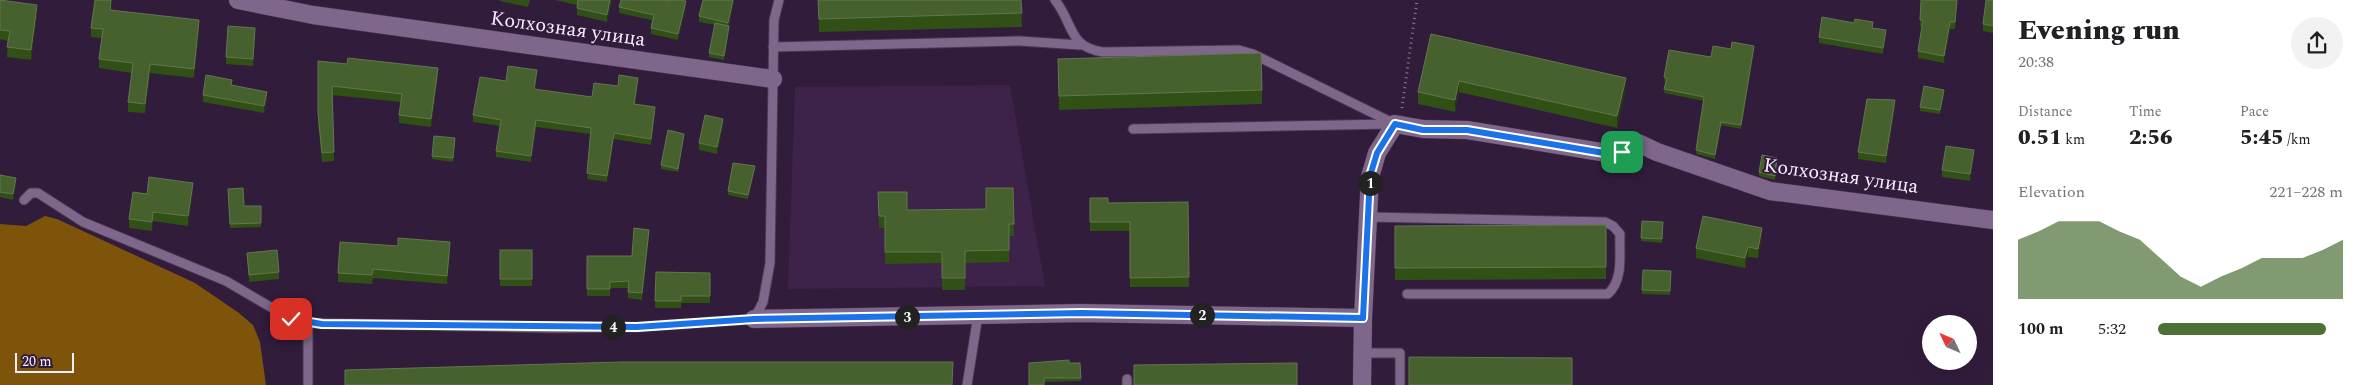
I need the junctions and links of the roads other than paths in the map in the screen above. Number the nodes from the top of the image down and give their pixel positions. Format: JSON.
{"nodes":[{"id":1,"x":238,"y":0,"type":"edge"},
{"id":2,"x":779,"y":0,"type":"edge"},
{"id":3,"x":1056,"y":0,"type":"edge"},
{"id":4,"x":1080,"y":44,"type":"junction"},
{"id":5,"x":773,"y":47,"type":"junction"},
{"id":6,"x":773,"y":79,"type":"junction"},
{"id":7,"x":1395,"y":124,"type":"junction"},
{"id":8,"x":1133,"y":129,"type":"dead end"},
{"id":9,"x":24,"y":200,"type":"dead end"},
{"id":10,"x":1368,"y":216,"type":"junction"},
{"id":11,"x":1993,"y":220,"type":"edge"},
{"id":12,"x":1407,"y":294,"type":"dead end"},
{"id":13,"x":978,"y":316,"type":"junction"},
{"id":14,"x":1363,"y":318,"type":"junction"},
{"id":15,"x":754,"y":319,"type":"junction"},
{"id":16,"x":308,"y":323,"type":"junction"},
{"id":17,"x":1362,"y":353,"type":"junction"},
{"id":18,"x":308,"y":385,"type":"edge"},
{"id":19,"x":967,"y":385,"type":"edge"},
{"id":20,"x":1362,"y":385,"type":"edge"},
{"id":21,"x":1400,"y":385,"type":"edge"}],
"edges":[{"from":1,"to":6,"type":"street","name":"Колхозная улица"},
{"from":2,"to":5,"type":"lane"},
{"from":3,"to":4,"type":"lane"},
{"from":4,"to":5,"type":"lane"},
{"from":4,"to":7,"type":"lane"},
{"from":5,"to":6,"type":"lane"},
{"from":6,"to":15,"type":"lane"},
{"from":7,"to":8,"type":"lane"},
{"from":7,"to":10,"type":"street"},
{"from":7,"to":11,"type":"street","name":"Колхозная улица"},
{"from":9,"to":16,"type":"lane"},
{"from":10,"to":12,"type":"lane"},
{"from":10,"to":14,"type":"street"},
{"from":13,"to":14,"type":"street"},
{"from":13,"to":15,"type":"street"},
{"from":13,"to":19,"type":"lane"},
{"from":14,"to":17,"type":"street"},
{"from":15,"to":16,"type":"lane"},
{"from":16,"to":18,"type":"lane"},
{"from":17,"to":20,"type":"street"},
{"from":17,"to":21,"type":"lane"}]}
